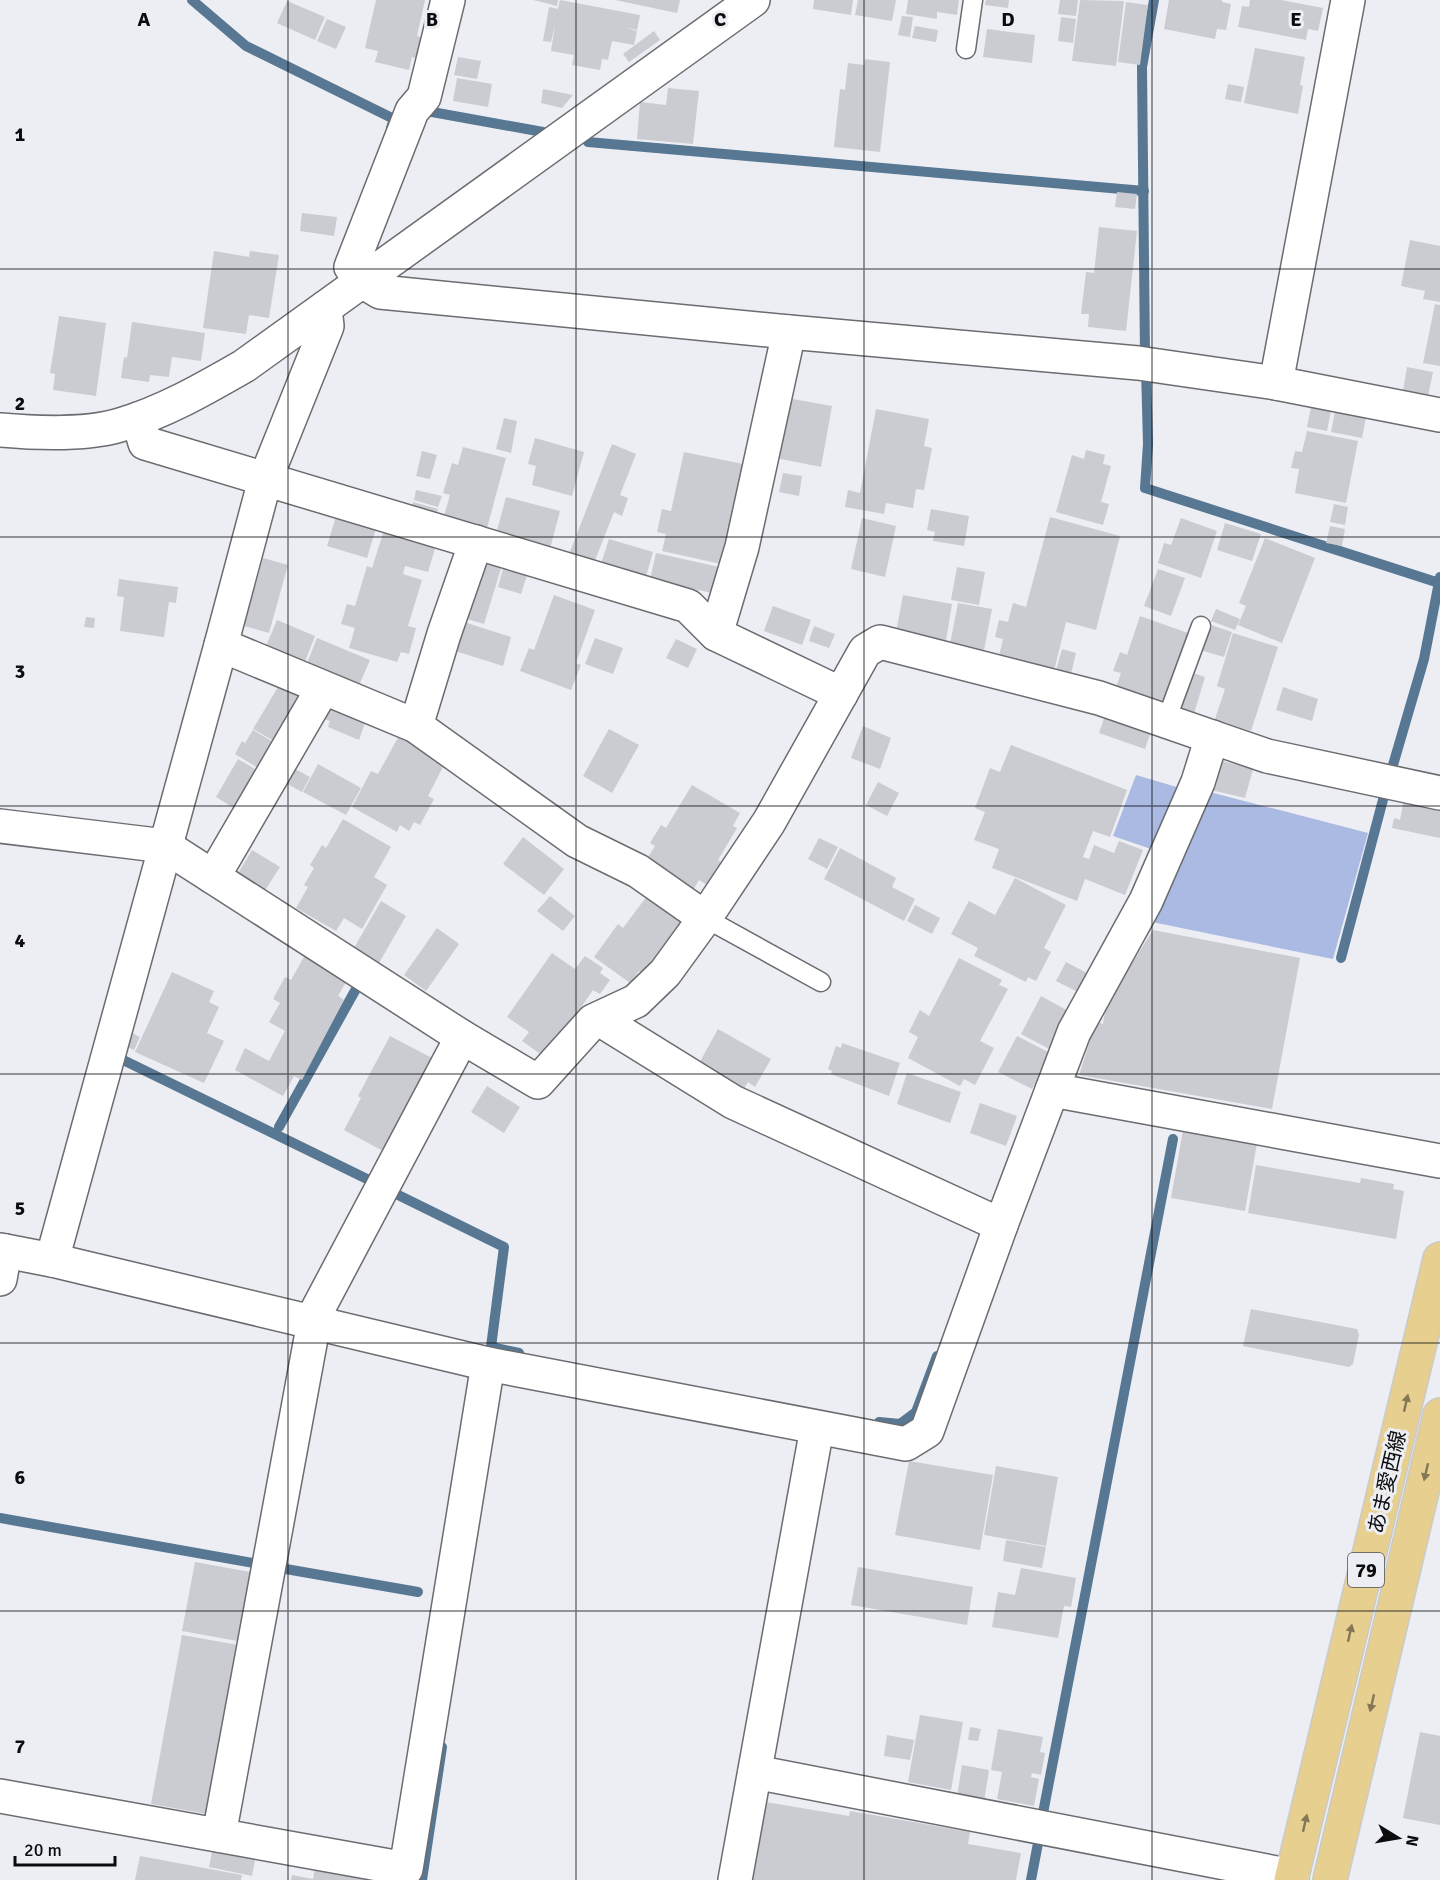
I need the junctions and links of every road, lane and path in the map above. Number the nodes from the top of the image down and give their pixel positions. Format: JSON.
{"nodes":[{"id":1,"x":448,"y":0,"type":"edge"},
{"id":2,"x":753,"y":0,"type":"edge"},
{"id":3,"x":973,"y":0,"type":"edge"},
{"id":4,"x":1348,"y":0,"type":"edge"},
{"id":5,"x":966,"y":49,"type":"dead end"},
{"id":6,"x":362,"y":281,"type":"junction"},
{"id":7,"x":326,"y":308,"type":"junction"},
{"id":8,"x":789,"y":332,"type":"junction"},
{"id":9,"x":1276,"y":383,"type":"junction"},
{"id":10,"x":1440,"y":415,"type":"edge"},
{"id":11,"x":138,"y":419,"type":"junction"},
{"id":12,"x":0,"y":430,"type":"edge"},
{"id":13,"x":265,"y":480,"type":"junction"},
{"id":14,"x":476,"y":542,"type":"junction"},
{"id":15,"x":1201,"y":626,"type":"dead end"},
{"id":16,"x":716,"y":634,"type":"junction"},
{"id":17,"x":221,"y":645,"type":"junction"},
{"id":18,"x":323,"y":688,"type":"junction"},
{"id":19,"x":841,"y":694,"type":"junction"},
{"id":20,"x":1166,"y":721,"type":"junction"},
{"id":21,"x":416,"y":726,"type":"junction"},
{"id":22,"x":1212,"y":737,"type":"junction"},
{"id":23,"x":1440,"y":793,"type":"edge"},
{"id":24,"x":0,"y":826,"type":"edge"},
{"id":25,"x":165,"y":846,"type":"junction"},
{"id":26,"x":213,"y":877,"type":"junction"},
{"id":27,"x":705,"y":918,"type":"junction"},
{"id":28,"x":820,"y":982,"type":"dead end"},
{"id":29,"x":599,"y":1019,"type":"junction"},
{"id":30,"x":462,"y":1037,"type":"junction"},
{"id":31,"x":1052,"y":1090,"type":"junction"},
{"id":32,"x":1440,"y":1161,"type":"edge"},
{"id":33,"x":1001,"y":1225,"type":"junction"},
{"id":34,"x":1440,"y":1259,"type":"edge"},
{"id":35,"x":2,"y":1260,"type":"edge"},
{"id":36,"x":52,"y":1260,"type":"junction"},
{"id":37,"x":312,"y":1322,"type":"junction"},
{"id":38,"x":488,"y":1364,"type":"junction"},
{"id":39,"x":1440,"y":1415,"type":"edge"},
{"id":40,"x":817,"y":1428,"type":"junction"},
{"id":41,"x":755,"y":1772,"type":"junction"},
{"id":42,"x":0,"y":1796,"type":"edge"},
{"id":43,"x":219,"y":1835,"type":"junction"},
{"id":44,"x":1292,"y":1878,"type":"edge"},
{"id":45,"x":1336,"y":1879,"type":"edge"},
{"id":46,"x":735,"y":1880,"type":"edge"}],
"edges":[{"from":1,"to":6,"type":"street"},
{"from":2,"to":6,"type":"street"},
{"from":3,"to":5,"type":"lane"},
{"from":4,"to":9,"type":"street"},
{"from":6,"to":7,"type":"street"},
{"from":6,"to":8,"type":"street"},
{"from":7,"to":11,"type":"street"},
{"from":7,"to":13,"type":"street"},
{"from":8,"to":9,"type":"street"},
{"from":8,"to":16,"type":"street"},
{"from":9,"to":10,"type":"street"},
{"from":11,"to":12,"type":"street"},
{"from":11,"to":13,"type":"street"},
{"from":13,"to":14,"type":"street"},
{"from":13,"to":17,"type":"street"},
{"from":14,"to":16,"type":"street"},
{"from":14,"to":21,"type":"street"},
{"from":15,"to":20,"type":"lane"},
{"from":16,"to":19,"type":"street"},
{"from":17,"to":18,"type":"street"},
{"from":17,"to":25,"type":"street"},
{"from":18,"to":21,"type":"street"},
{"from":18,"to":26,"type":"street"},
{"from":19,"to":20,"type":"street"},
{"from":19,"to":27,"type":"street"},
{"from":20,"to":22,"type":"street"},
{"from":21,"to":27,"type":"street"},
{"from":22,"to":23,"type":"street"},
{"from":22,"to":31,"type":"street"},
{"from":24,"to":25,"type":"street"},
{"from":25,"to":26,"type":"street"},
{"from":25,"to":36,"type":"street"},
{"from":26,"to":30,"type":"street"},
{"from":27,"to":28,"type":"lane"},
{"from":27,"to":29,"type":"street"},
{"from":29,"to":30,"type":"street"},
{"from":29,"to":33,"type":"street"},
{"from":30,"to":37,"type":"street"},
{"from":31,"to":32,"type":"street"},
{"from":31,"to":33,"type":"street"},
{"from":33,"to":40,"type":"street"},
{"from":44,"to":34,"type":"main road","name":"あま愛西線","number":"79","one_way":true},
{"from":35,"to":36,"type":"street"},
{"from":36,"to":37,"type":"street"},
{"from":37,"to":38,"type":"street"},
{"from":37,"to":43,"type":"street"},
{"from":38,"to":40,"type":"street"},
{"from":38,"to":43,"type":"street"},
{"from":39,"to":45,"type":"main road","name":"あま愛西線","number":"79","one_way":true},
{"from":40,"to":41,"type":"street"},
{"from":41,"to":44,"type":"street"},
{"from":41,"to":46,"type":"street"},
{"from":42,"to":43,"type":"street"}]}
